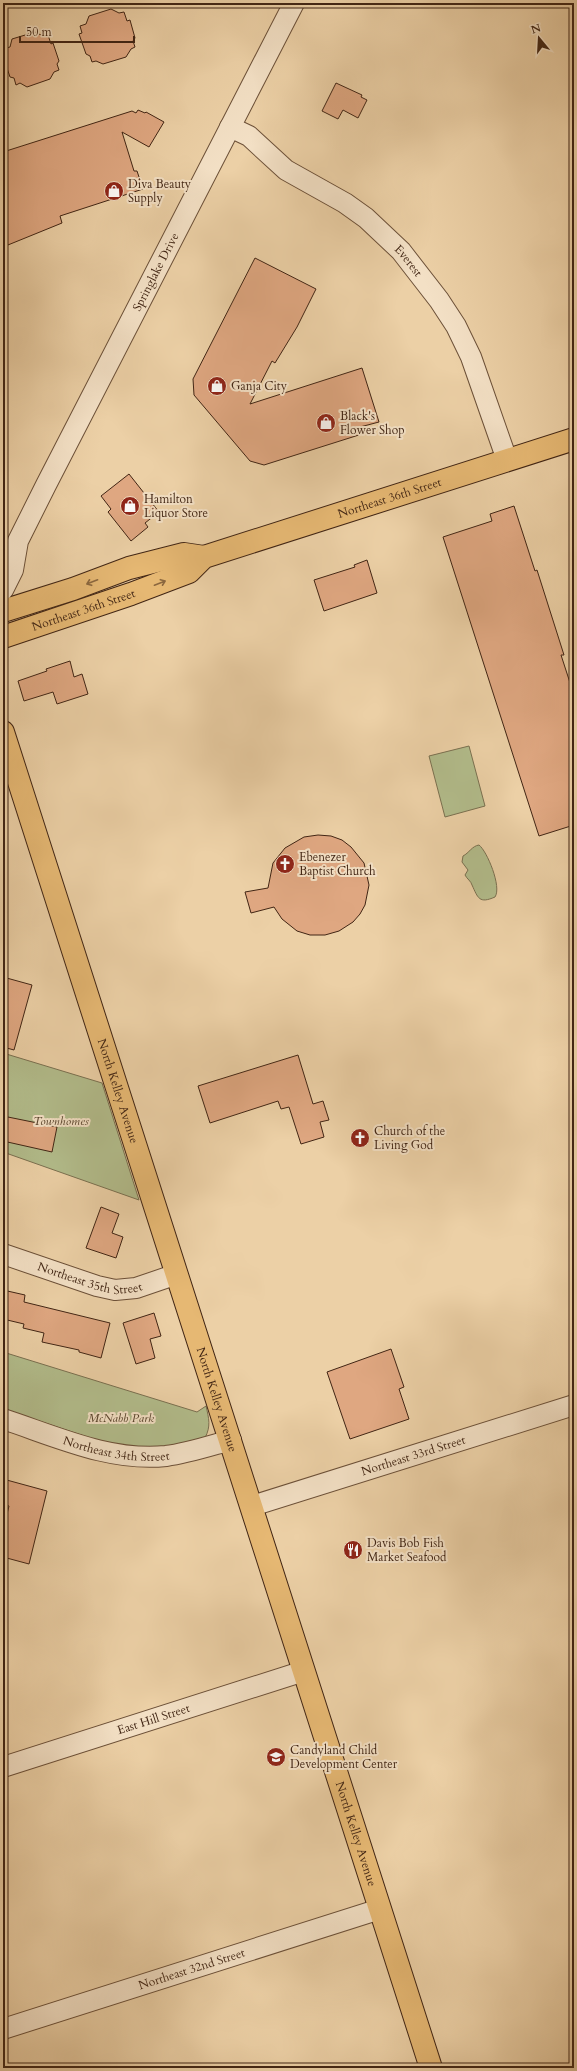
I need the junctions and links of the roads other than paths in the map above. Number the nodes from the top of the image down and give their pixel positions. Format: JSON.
{"nodes":[{"id":1,"x":294,"y":3,"type":"edge"},
{"id":2,"x":230,"y":127,"type":"junction"},
{"id":3,"x":574,"y":439,"type":"edge"},
{"id":4,"x":507,"y":460,"type":"junction"},
{"id":5,"x":18,"y":541,"type":"junction"},
{"id":6,"x":3,"y":557,"type":"edge"},
{"id":7,"x":204,"y":557,"type":"junction"},
{"id":8,"x":3,"y":590,"type":"edge"},
{"id":9,"x":3,"y":611,"type":"edge"},
{"id":10,"x":3,"y":637,"type":"edge"},
{"id":11,"x":3,"y":732,"type":"edge"},
{"id":12,"x":7,"y":759,"type":"edge"},
{"id":13,"x":3,"y":1254,"type":"edge"},
{"id":14,"x":177,"y":1274,"type":"junction"},
{"id":15,"x":574,"y":1405,"type":"edge"},
{"id":16,"x":3,"y":1419,"type":"edge"},
{"id":17,"x":231,"y":1440,"type":"junction"},
{"id":18,"x":252,"y":1506,"type":"junction"},
{"id":19,"x":304,"y":1671,"type":"junction"},
{"id":20,"x":3,"y":1767,"type":"edge"},
{"id":21,"x":380,"y":1909,"type":"junction"},
{"id":22,"x":3,"y":2029,"type":"edge"},
{"id":23,"x":432,"y":2068,"type":"edge"}],
"edges":[{"from":1,"to":2,"type":"street","name":"Springlake Drive"},
{"from":2,"to":4,"type":"street","name":"Everest"},
{"from":2,"to":5,"type":"street","name":"Springlake Drive"},
{"from":3,"to":4,"type":"main road","name":"Northeast 36th Street"},
{"from":4,"to":7,"type":"main road","name":"Northeast 36th Street"},
{"from":5,"to":6,"type":"street","name":"Springlake Drive"},
{"from":5,"to":8,"type":"street","name":"Springlake Drive"},
{"from":7,"to":9,"type":"main road","name":"Northeast 36th Street","one_way":true},
{"from":10,"to":7,"type":"main road","name":"Northeast 36th Street","one_way":true},
{"from":11,"to":12,"type":"main road","name":"North Kelley Avenue"},
{"from":12,"to":14,"type":"main road","name":"North Kelley Avenue"},
{"from":13,"to":14,"type":"street","name":"Northeast 35th Street"},
{"from":14,"to":17,"type":"main road","name":"North Kelley Avenue"},
{"from":15,"to":18,"type":"street","name":"Northeast 33rd Street"},
{"from":16,"to":17,"type":"street","name":"Northeast 34th Street"},
{"from":17,"to":18,"type":"main road","name":"North Kelley Avenue"},
{"from":18,"to":19,"type":"main road","name":"North Kelley Avenue"},
{"from":19,"to":20,"type":"street","name":"East Hill Street"},
{"from":19,"to":21,"type":"main road","name":"North Kelley Avenue"},
{"from":21,"to":22,"type":"street","name":"Northeast 32nd Street"},
{"from":21,"to":23,"type":"main road","name":"North Kelley Avenue"}]}
